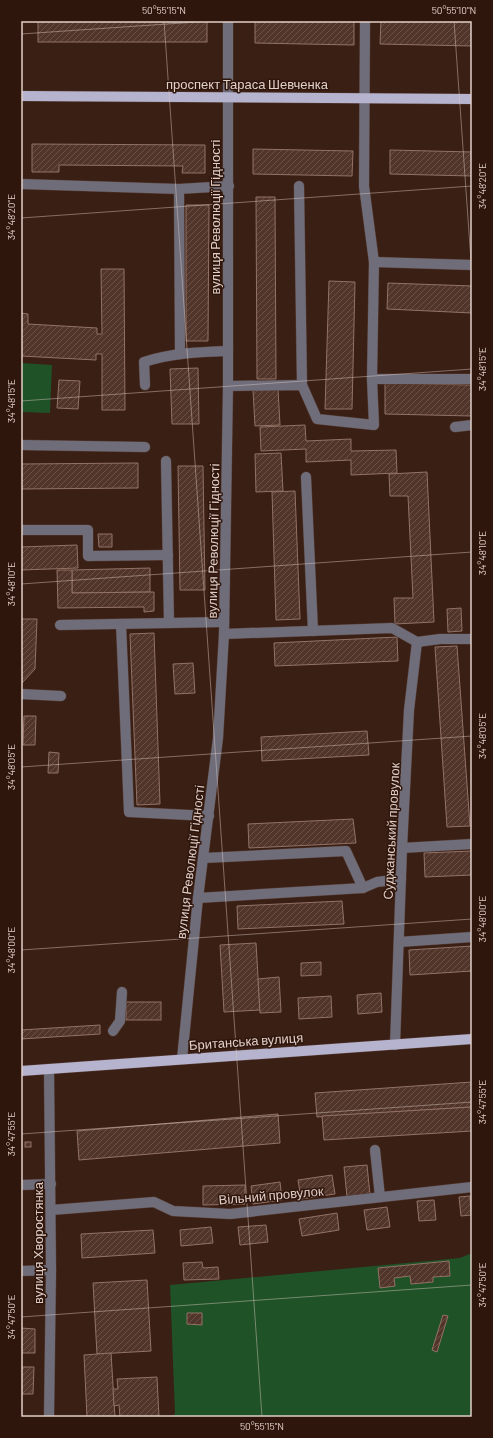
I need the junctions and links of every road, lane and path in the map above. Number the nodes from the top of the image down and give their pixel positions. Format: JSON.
{"nodes":[{"id":1,"x":228,"y":21,"type":"edge"},
{"id":2,"x":365,"y":21,"type":"edge"},
{"id":3,"x":21,"y":96,"type":"edge"},
{"id":4,"x":228,"y":97,"type":"junction"},
{"id":5,"x":365,"y":98,"type":"junction"},
{"id":6,"x":472,"y":99,"type":"edge"},
{"id":7,"x":21,"y":184,"type":"edge"},
{"id":8,"x":229,"y":186,"type":"junction"},
{"id":9,"x":299,"y":186,"type":"dead end"},
{"id":10,"x":179,"y":189,"type":"junction"},
{"id":11,"x":374,"y":262,"type":"junction"},
{"id":12,"x":472,"y":264,"type":"edge"},
{"id":13,"x":228,"y":351,"type":"junction"},
{"id":14,"x":180,"y":354,"type":"junction"},
{"id":15,"x":372,"y":379,"type":"junction"},
{"id":16,"x":472,"y":379,"type":"edge"},
{"id":17,"x":145,"y":385,"type":"dead end"},
{"id":18,"x":302,"y":385,"type":"junction"},
{"id":19,"x":228,"y":386,"type":"junction"},
{"id":20,"x":472,"y":425,"type":"edge"},
{"id":21,"x":455,"y":427,"type":"dead end"},
{"id":22,"x":21,"y":445,"type":"edge"},
{"id":23,"x":145,"y":447,"type":"dead end"},
{"id":24,"x":166,"y":461,"type":"dead end"},
{"id":25,"x":306,"y":477,"type":"dead end"},
{"id":26,"x":21,"y":530,"type":"edge"},
{"id":27,"x":168,"y":555,"type":"junction"},
{"id":28,"x":224,"y":622,"type":"junction"},
{"id":29,"x":169,"y":623,"type":"junction"},
{"id":30,"x":60,"y":624,"type":"dead end"},
{"id":31,"x":121,"y":624,"type":"junction"},
{"id":32,"x":313,"y":631,"type":"junction"},
{"id":33,"x":224,"y":634,"type":"junction"},
{"id":34,"x":472,"y":638,"type":"edge"},
{"id":35,"x":417,"y":642,"type":"junction"},
{"id":36,"x":21,"y":694,"type":"edge"},
{"id":37,"x":60,"y":696,"type":"dead end"},
{"id":38,"x":209,"y":816,"type":"junction"},
{"id":39,"x":472,"y":844,"type":"edge"},
{"id":40,"x":402,"y":848,"type":"junction"},
{"id":41,"x":204,"y":858,"type":"junction"},
{"id":42,"x":401,"y":879,"type":"junction"},
{"id":43,"x":363,"y":888,"type":"junction"},
{"id":44,"x":198,"y":898,"type":"junction"},
{"id":45,"x":472,"y":937,"type":"edge"},
{"id":46,"x":399,"y":942,"type":"junction"},
{"id":47,"x":122,"y":992,"type":"dead end"},
{"id":48,"x":113,"y":1031,"type":"dead end"},
{"id":49,"x":472,"y":1038,"type":"edge"},
{"id":50,"x":395,"y":1044,"type":"junction"},
{"id":51,"x":182,"y":1059,"type":"junction"},
{"id":52,"x":49,"y":1069,"type":"junction"},
{"id":53,"x":21,"y":1071,"type":"edge"},
{"id":54,"x":375,"y":1150,"type":"dead end"},
{"id":55,"x":51,"y":1184,"type":"junction"},
{"id":56,"x":21,"y":1185,"type":"edge"},
{"id":57,"x":472,"y":1187,"type":"edge"},
{"id":58,"x":380,"y":1197,"type":"junction"},
{"id":59,"x":51,"y":1210,"type":"junction"},
{"id":60,"x":51,"y":1270,"type":"junction"},
{"id":61,"x":21,"y":1271,"type":"edge"},
{"id":62,"x":49,"y":1417,"type":"edge"}],
"edges":[{"from":1,"to":4,"type":"street","name":"вулиця Революції Гідності"},
{"from":2,"to":5,"type":"street"},
{"from":3,"to":4,"type":"main road","name":"проспект Тараса Шевченка"},
{"from":4,"to":5,"type":"main road","name":"проспект Тараса Шевченка"},
{"from":4,"to":8,"type":"street","name":"вулиця Революції Гідності"},
{"from":5,"to":6,"type":"main road","name":"проспект Тараса Шевченка"},
{"from":5,"to":11,"type":"street"},
{"from":7,"to":10,"type":"street"},
{"from":8,"to":10,"type":"street"},
{"from":8,"to":13,"type":"street","name":"вулиця Революції Гідності"},
{"from":9,"to":18,"type":"street"},
{"from":10,"to":14,"type":"street"},
{"from":11,"to":12,"type":"street"},
{"from":11,"to":15,"type":"street"},
{"from":13,"to":14,"type":"street"},
{"from":13,"to":19,"type":"street","name":"вулиця Революції Гідності"},
{"from":14,"to":17,"type":"street"},
{"from":15,"to":16,"type":"street"},
{"from":15,"to":18,"type":"street"},
{"from":18,"to":19,"type":"street"},
{"from":19,"to":28,"type":"street","name":"вулиця Революції Гідності"},
{"from":20,"to":21,"type":"street"},
{"from":22,"to":23,"type":"street"},
{"from":24,"to":27,"type":"street"},
{"from":25,"to":32,"type":"street"},
{"from":26,"to":27,"type":"street"},
{"from":27,"to":29,"type":"street"},
{"from":28,"to":29,"type":"street"},
{"from":28,"to":33,"type":"street","name":"вулиця Революції Гідності"},
{"from":29,"to":31,"type":"street"},
{"from":30,"to":31,"type":"street"},
{"from":31,"to":38,"type":"street"},
{"from":32,"to":33,"type":"street"},
{"from":32,"to":35,"type":"street"},
{"from":33,"to":38,"type":"street","name":"вулиця Революції Гідності"},
{"from":34,"to":35,"type":"street"},
{"from":35,"to":40,"type":"street","name":"Суджанський провулок"},
{"from":36,"to":37,"type":"street"},
{"from":38,"to":41,"type":"street","name":"вулиця Революції Гідності"},
{"from":39,"to":40,"type":"street"},
{"from":40,"to":42,"type":"street","name":"Суджанський провулок"},
{"from":41,"to":43,"type":"street"},
{"from":41,"to":44,"type":"street","name":"вулиця Революції Гідності"},
{"from":42,"to":43,"type":"street"},
{"from":42,"to":46,"type":"street","name":"Суджанський провулок"},
{"from":43,"to":44,"type":"street"},
{"from":44,"to":51,"type":"street","name":"вулиця Революції Гідності"},
{"from":45,"to":46,"type":"street"},
{"from":46,"to":50,"type":"street","name":"Суджанський провулок"},
{"from":47,"to":48,"type":"street"},
{"from":49,"to":50,"type":"main road","name":"Британська вулиця"},
{"from":50,"to":51,"type":"main road","name":"Британська вулиця"},
{"from":51,"to":52,"type":"main road","name":"Британська вулиця"},
{"from":52,"to":53,"type":"main road","name":"Британська вулиця"},
{"from":52,"to":55,"type":"street","name":"вулиця Хворостянка"},
{"from":54,"to":58,"type":"street"},
{"from":55,"to":56,"type":"street"},
{"from":55,"to":59,"type":"street","name":"вулиця Хворостянка"},
{"from":57,"to":58,"type":"street","name":"Вільний провулок"},
{"from":58,"to":59,"type":"street","name":"Вільний провулок"},
{"from":59,"to":60,"type":"street","name":"вулиця Хворостянка"},
{"from":60,"to":61,"type":"street"},
{"from":60,"to":62,"type":"street","name":"вулиця Хворостянка"}]}
